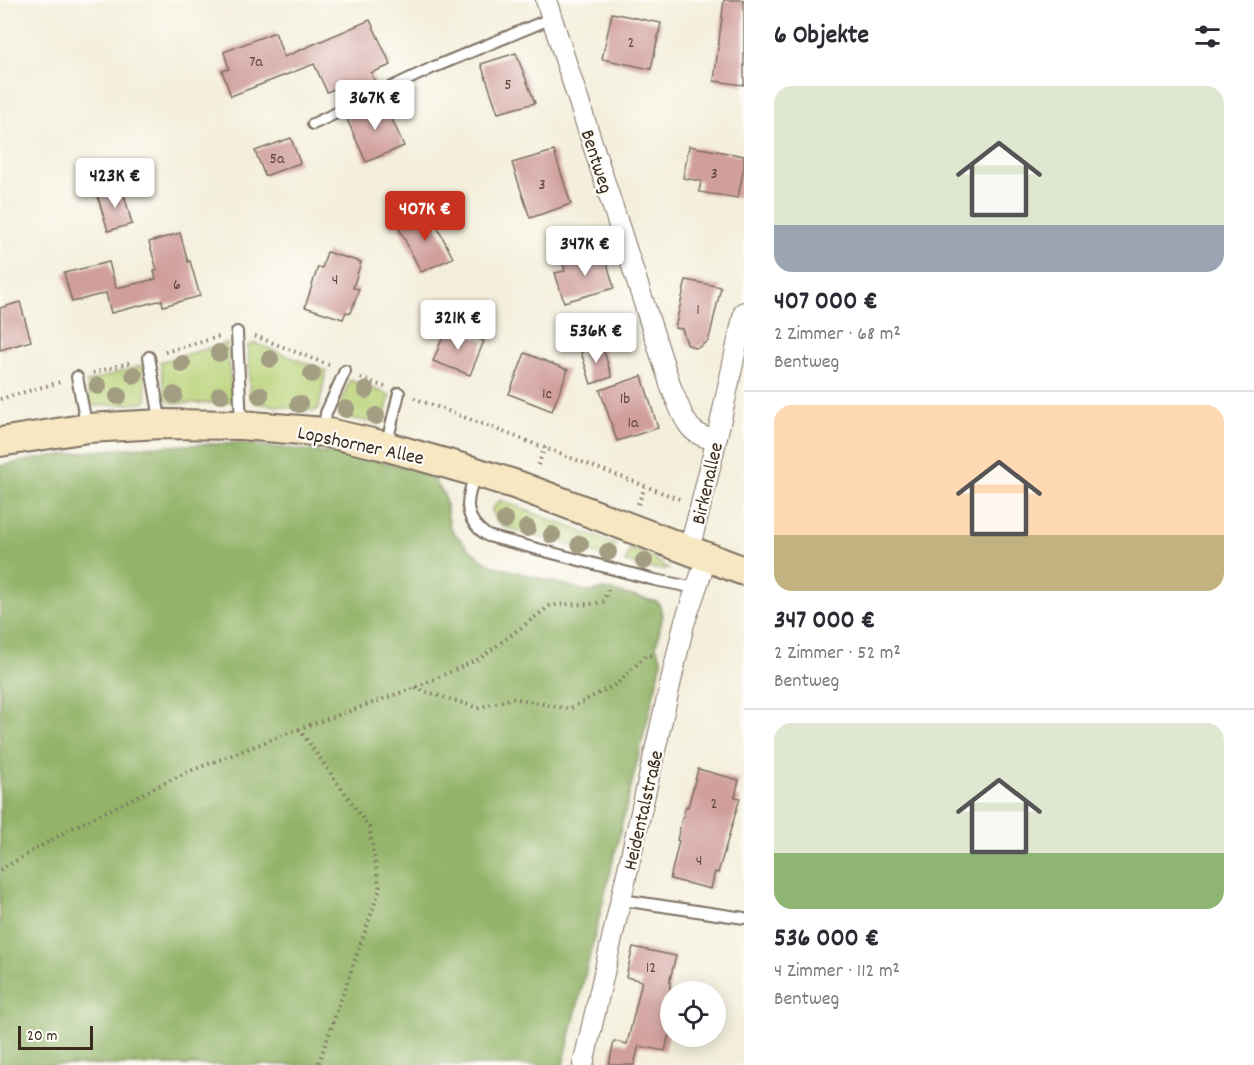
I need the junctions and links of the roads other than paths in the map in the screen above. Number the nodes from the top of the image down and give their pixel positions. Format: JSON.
{"nodes":[{"id":1,"x":549,"y":9,"type":"edge"},
{"id":2,"x":313,"y":124,"type":"dead end"},
{"id":3,"x":744,"y":312,"type":"edge"},
{"id":4,"x":237,"y":332,"type":"road end"},
{"id":5,"x":149,"y":357,"type":"road end"},
{"id":6,"x":345,"y":371,"type":"road end"},
{"id":7,"x":77,"y":377,"type":"road end"},
{"id":8,"x":399,"y":393,"type":"road end"},
{"id":9,"x":161,"y":424,"type":"junction"},
{"id":10,"x":241,"y":425,"type":"junction"},
{"id":11,"x":88,"y":428,"type":"junction"},
{"id":12,"x":324,"y":432,"type":"junction"},
{"id":13,"x":716,"y":440,"type":"junction"},
{"id":14,"x":0,"y":442,"type":"edge"},
{"id":15,"x":386,"y":446,"type":"junction"},
{"id":16,"x":476,"y":472,"type":"junction"},
{"id":17,"x":698,"y":553,"type":"junction"},
{"id":18,"x":744,"y":571,"type":"edge"},
{"id":19,"x":696,"y":588,"type":"junction"},
{"id":20,"x":622,"y":900,"type":"junction"},
{"id":21,"x":744,"y":918,"type":"edge"},
{"id":22,"x":583,"y":1065,"type":"edge"}],
"edges":[{"from":1,"to":2,"type":"lane"},
{"from":1,"to":13,"type":"street","name":"Bentweg"},
{"from":3,"to":13,"type":"street","name":"Birkenallee"},
{"from":4,"to":10,"type":"lane"},
{"from":5,"to":9,"type":"lane"},
{"from":6,"to":12,"type":"lane"},
{"from":7,"to":11,"type":"lane"},
{"from":8,"to":15,"type":"lane"},
{"from":9,"to":10,"type":"main road","name":"Lopshorner Allee"},
{"from":9,"to":11,"type":"main road","name":"Lopshorner Allee"},
{"from":10,"to":12,"type":"main road","name":"Lopshorner Allee"},
{"from":11,"to":14,"type":"main road","name":"Lopshorner Allee"},
{"from":12,"to":15,"type":"main road","name":"Lopshorner Allee"},
{"from":13,"to":17,"type":"street","name":"Birkenallee"},
{"from":15,"to":16,"type":"main road","name":"Lopshorner Allee"},
{"from":16,"to":17,"type":"main road","name":"Lopshorner Allee"},
{"from":16,"to":19,"type":"lane"},
{"from":17,"to":18,"type":"main road","name":"Lopshorner Allee"},
{"from":17,"to":19,"type":"street","name":"Heidentalstraße"},
{"from":19,"to":20,"type":"street","name":"Heidentalstraße"},
{"from":20,"to":21,"type":"lane"},
{"from":20,"to":22,"type":"street","name":"Heidentalstraße"}]}
